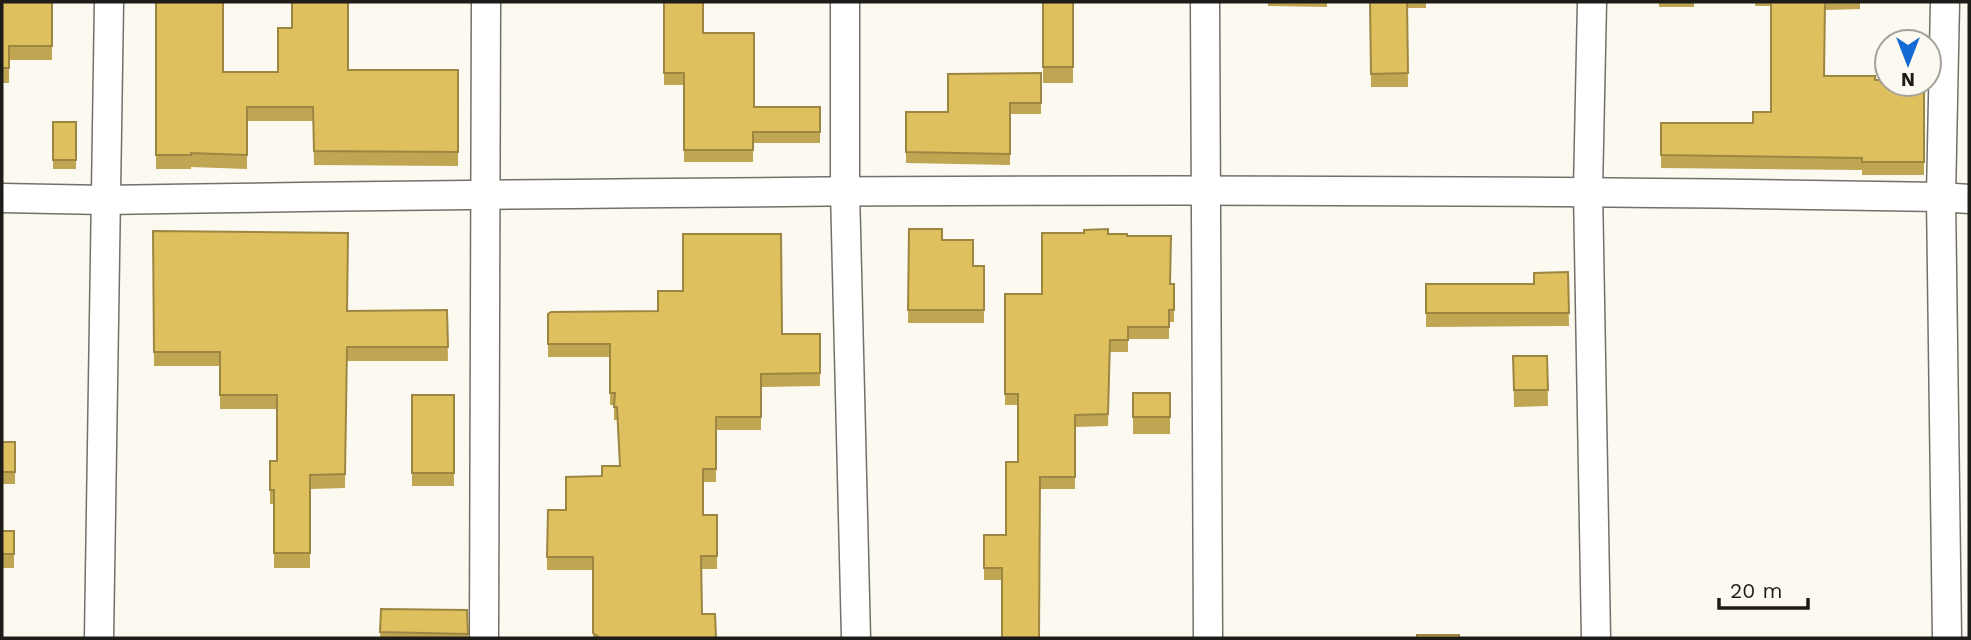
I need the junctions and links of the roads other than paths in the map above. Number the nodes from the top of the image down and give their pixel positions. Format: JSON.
{"nodes":[{"id":1,"x":109,"y":2,"type":"edge"},
{"id":2,"x":486,"y":2,"type":"edge"},
{"id":3,"x":845,"y":2,"type":"edge"},
{"id":4,"x":1205,"y":2,"type":"edge"},
{"id":5,"x":1592,"y":2,"type":"edge"},
{"id":6,"x":1945,"y":2,"type":"edge"},
{"id":7,"x":845,"y":190,"type":"junction"},
{"id":8,"x":1588,"y":190,"type":"junction"},
{"id":9,"x":1205,"y":191,"type":"junction"},
{"id":10,"x":486,"y":194,"type":"junction"},
{"id":11,"x":1941,"y":197,"type":"junction"},
{"id":12,"x":2,"y":198,"type":"edge"},
{"id":13,"x":106,"y":200,"type":"junction"},
{"id":14,"x":1969,"y":200,"type":"edge"},
{"id":15,"x":99,"y":638,"type":"edge"},
{"id":16,"x":484,"y":638,"type":"edge"},
{"id":17,"x":856,"y":638,"type":"edge"},
{"id":18,"x":1208,"y":638,"type":"edge"},
{"id":19,"x":1596,"y":638,"type":"edge"},
{"id":20,"x":1947,"y":638,"type":"edge"}],
"edges":[{"from":1,"to":13,"type":"street"},
{"from":2,"to":10,"type":"street"},
{"from":3,"to":7,"type":"street"},
{"from":4,"to":9,"type":"street"},
{"from":5,"to":8,"type":"street"},
{"from":6,"to":11,"type":"street"},
{"from":7,"to":9,"type":"street"},
{"from":7,"to":10,"type":"street"},
{"from":7,"to":17,"type":"street"},
{"from":8,"to":9,"type":"street"},
{"from":8,"to":11,"type":"street"},
{"from":8,"to":19,"type":"street"},
{"from":9,"to":18,"type":"street"},
{"from":10,"to":13,"type":"street"},
{"from":10,"to":16,"type":"street"},
{"from":11,"to":14,"type":"street"},
{"from":11,"to":20,"type":"street"},
{"from":12,"to":13,"type":"street"},
{"from":13,"to":15,"type":"street"}]}
